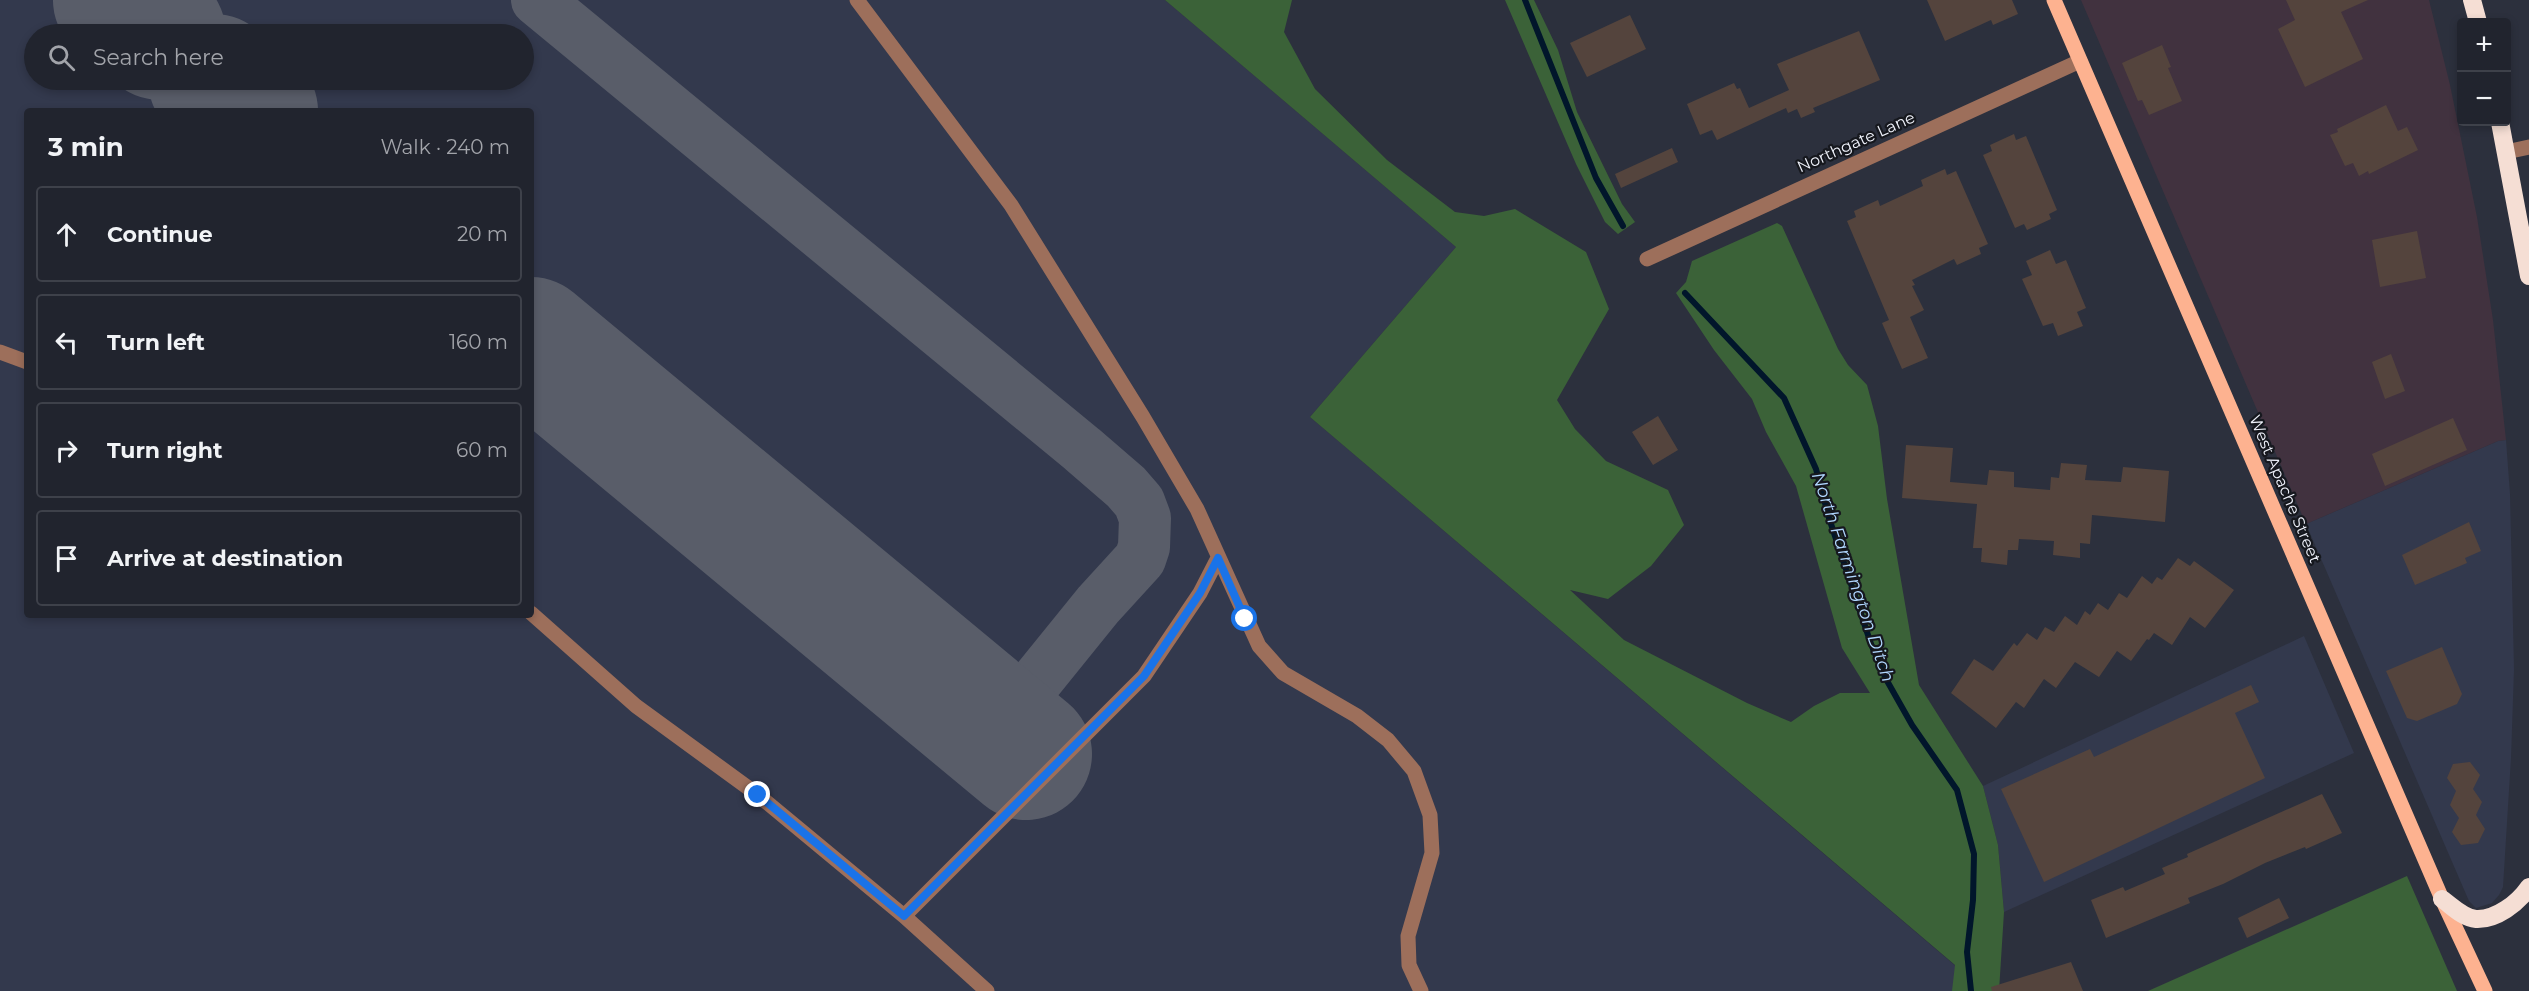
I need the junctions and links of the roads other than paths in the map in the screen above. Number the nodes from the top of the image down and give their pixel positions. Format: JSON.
{"nodes":[{"id":1,"x":857,"y":0,"type":"edge"},
{"id":2,"x":2054,"y":0,"type":"edge"},
{"id":3,"x":2472,"y":0,"type":"edge"},
{"id":4,"x":2477,"y":18,"type":"edge"},
{"id":5,"x":2080,"y":61,"type":"junction"},
{"id":6,"x":2501,"y":126,"type":"edge"},
{"id":7,"x":2529,"y":147,"type":"edge"},
{"id":8,"x":2506,"y":152,"type":"junction"},
{"id":9,"x":1647,"y":259,"type":"dead end"},
{"id":10,"x":2529,"y":276,"type":"edge"},
{"id":11,"x":0,"y":352,"type":"edge"},
{"id":12,"x":24,"y":361,"type":"edge"},
{"id":13,"x":1218,"y":558,"type":"junction"},
{"id":14,"x":534,"y":616,"type":"edge"},
{"id":15,"x":2529,"y":887,"type":"edge"},
{"id":16,"x":2442,"y":899,"type":"junction"},
{"id":17,"x":904,"y":916,"type":"junction"},
{"id":18,"x":987,"y":991,"type":"edge"},
{"id":19,"x":1421,"y":991,"type":"edge"},
{"id":20,"x":2485,"y":991,"type":"edge"}],
"edges":[{"from":1,"to":13,"type":"street"},
{"from":2,"to":5,"type":"main road","name":"West Apache Street"},
{"from":3,"to":4,"type":"highway"},
{"from":5,"to":9,"type":"street","name":"Northgate Lane"},
{"from":5,"to":16,"type":"main road","name":"West Apache Street"},
{"from":6,"to":8,"type":"highway"},
{"from":7,"to":8,"type":"street"},
{"from":8,"to":10,"type":"highway"},
{"from":11,"to":12,"type":"street"},
{"from":13,"to":17,"type":"street"},
{"from":13,"to":19,"type":"street"},
{"from":14,"to":17,"type":"street"},
{"from":15,"to":16,"type":"highway"},
{"from":16,"to":20,"type":"main road","name":"West Apache Street"},
{"from":17,"to":18,"type":"street"}]}
